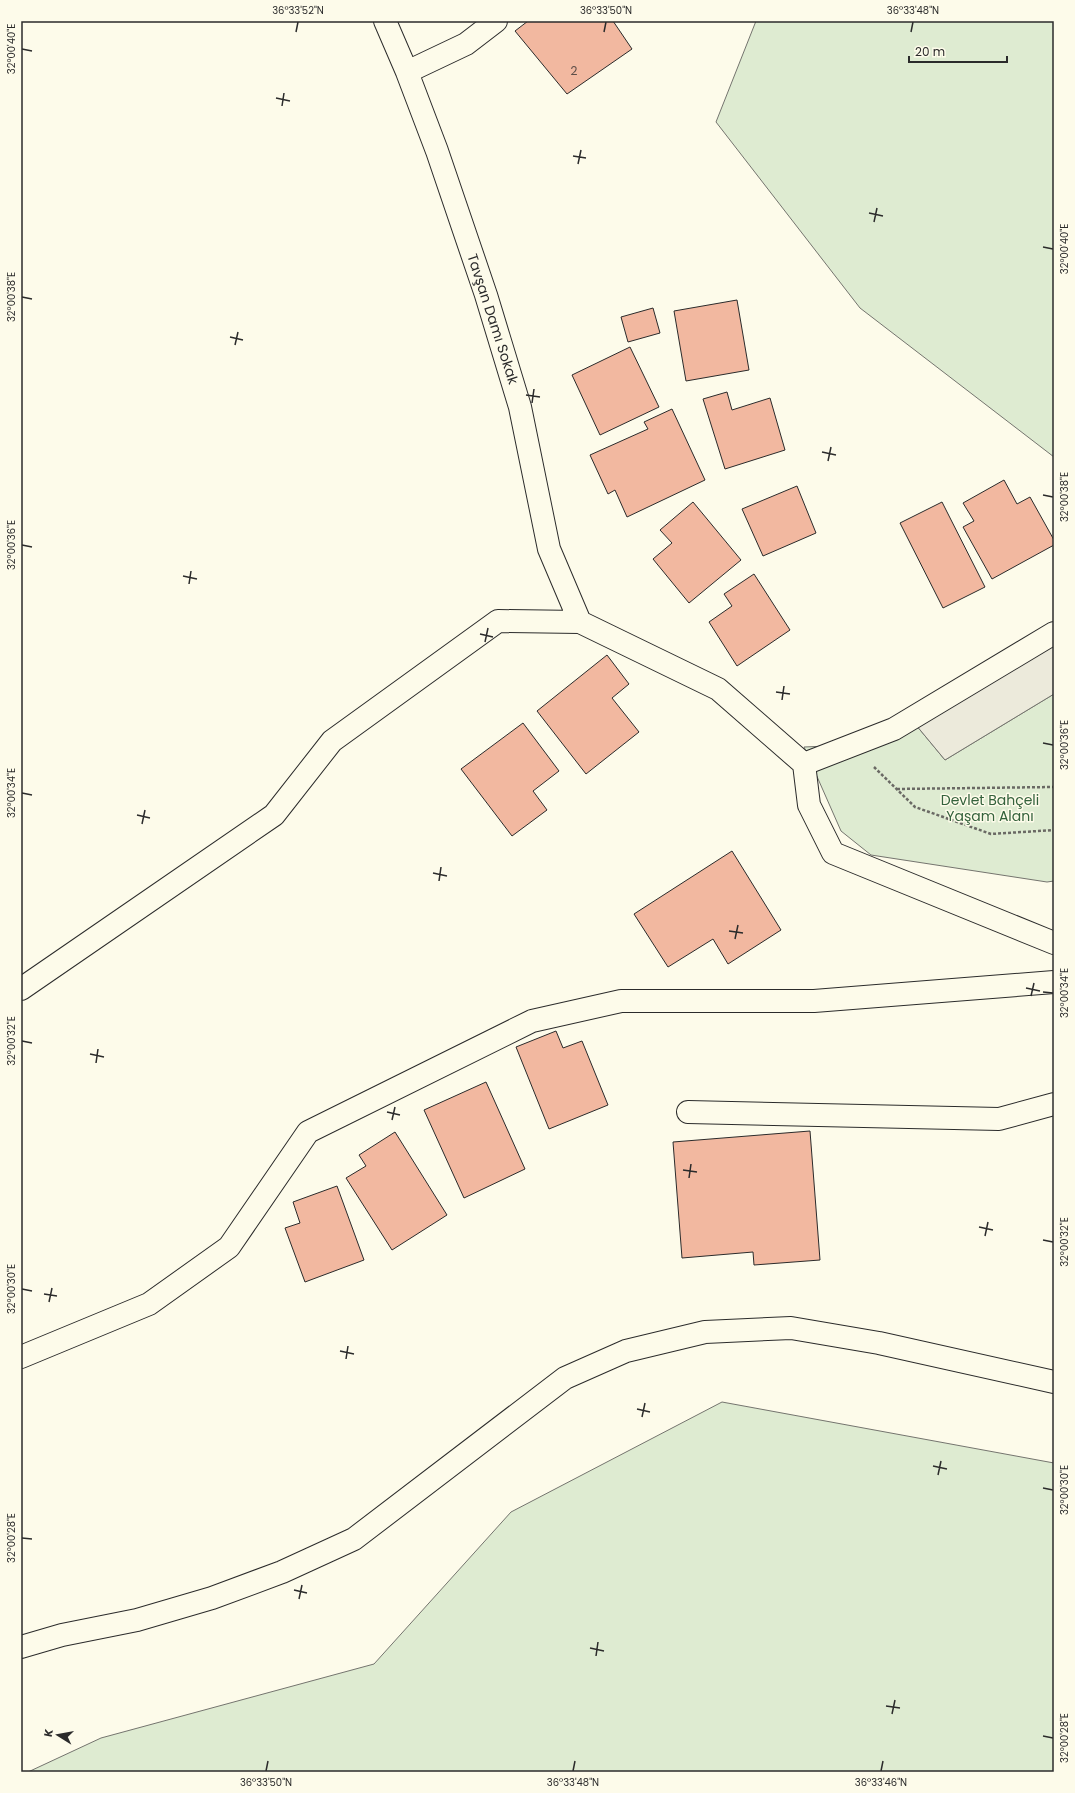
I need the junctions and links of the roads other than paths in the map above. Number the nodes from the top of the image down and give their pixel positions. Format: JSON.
{"nodes":[{"id":1,"x":386,"y":21,"type":"edge"},
{"id":2,"x":496,"y":21,"type":"edge"},
{"id":3,"x":407,"y":72,"type":"junction"},
{"id":4,"x":580,"y":622,"type":"junction"},
{"id":5,"x":1054,"y":634,"type":"edge"},
{"id":6,"x":804,"y":764,"type":"junction"},
{"id":7,"x":1054,"y":943,"type":"edge"},
{"id":8,"x":1054,"y":982,"type":"edge"},
{"id":9,"x":21,"y":989,"type":"edge"},
{"id":10,"x":1054,"y":1104,"type":"edge"},
{"id":11,"x":688,"y":1112,"type":"dead end"},
{"id":12,"x":21,"y":1358,"type":"edge"},
{"id":13,"x":1054,"y":1382,"type":"edge"},
{"id":14,"x":21,"y":1647,"type":"edge"}],
"edges":[{"from":1,"to":3,"type":"street","name":"Tavşan Damı Sokak"},
{"from":2,"to":3,"type":"street"},
{"from":3,"to":4,"type":"street","name":"Tavşan Damı Sokak"},
{"from":4,"to":6,"type":"street"},
{"from":4,"to":9,"type":"street"},
{"from":5,"to":6,"type":"street"},
{"from":6,"to":7,"type":"street"},
{"from":8,"to":12,"type":"street"},
{"from":10,"to":11,"type":"street"},
{"from":13,"to":14,"type":"street"}]}
